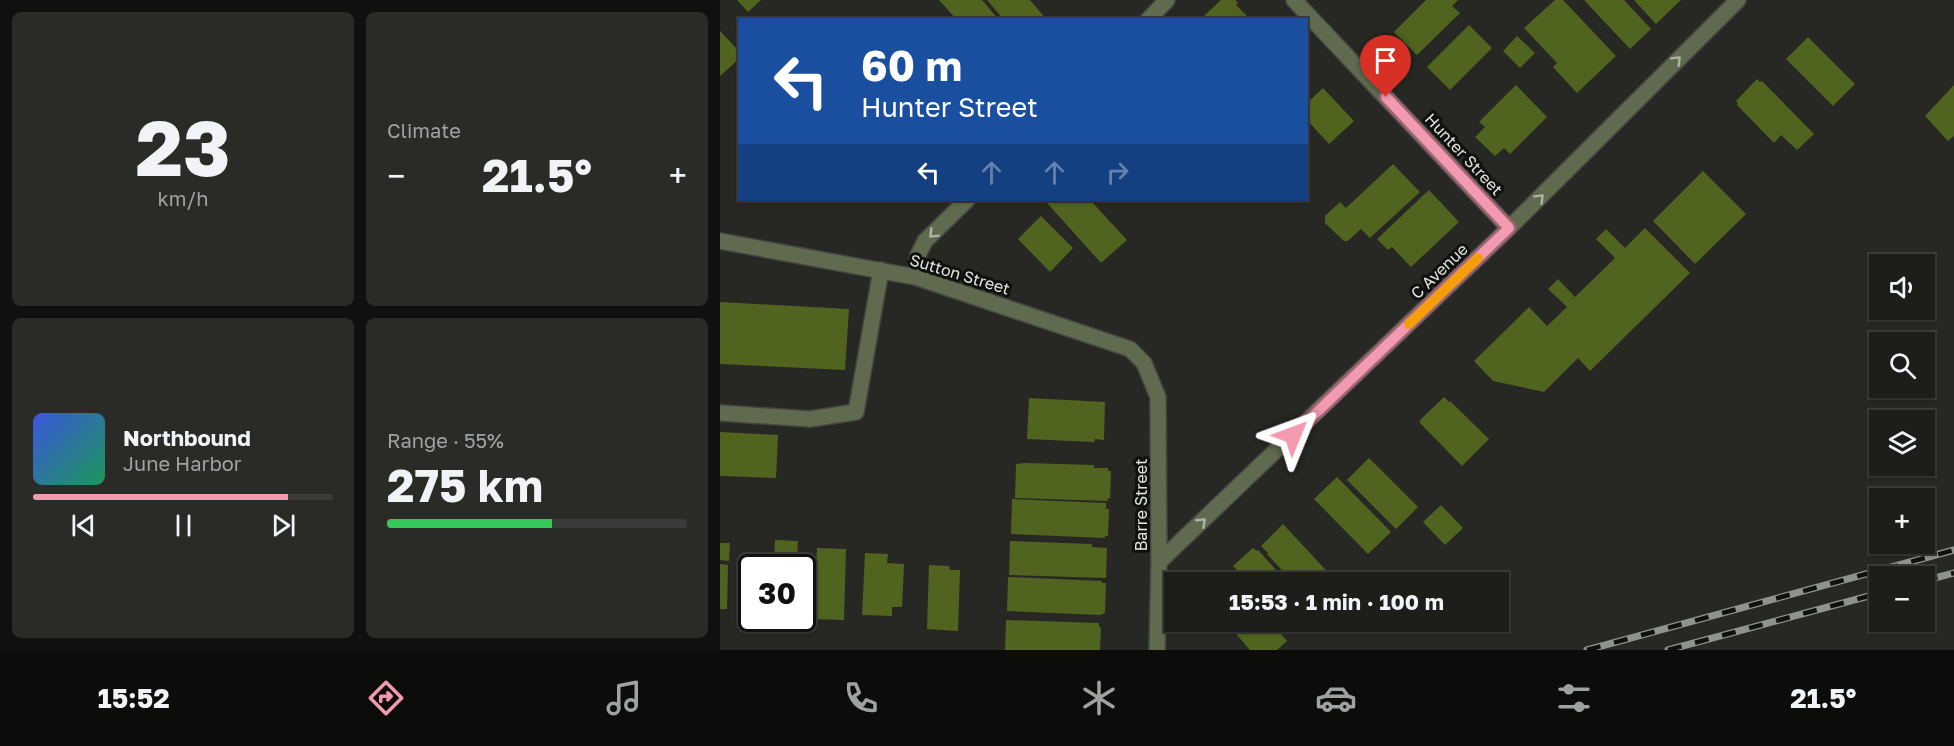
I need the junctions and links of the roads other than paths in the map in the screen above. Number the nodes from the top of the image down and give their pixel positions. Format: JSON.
{"nodes":[{"id":1,"x":1167,"y":0,"type":"edge"},
{"id":2,"x":1294,"y":0,"type":"edge"},
{"id":3,"x":1738,"y":0,"type":"edge"},
{"id":4,"x":1150,"y":18,"type":"edge"},
{"id":5,"x":966,"y":201,"type":"edge"},
{"id":6,"x":1509,"y":228,"type":"junction"},
{"id":7,"x":720,"y":241,"type":"edge"},
{"id":8,"x":881,"y":270,"type":"junction"},
{"id":9,"x":915,"y":277,"type":"junction"},
{"id":10,"x":1144,"y":363,"type":"joint"},
{"id":11,"x":721,"y":413,"type":"edge"},
{"id":12,"x":1160,"y":562,"type":"junction"},
{"id":13,"x":1157,"y":650,"type":"edge"}],
"edges":[{"from":1,"to":4,"type":"street"},
{"from":2,"to":6,"type":"street","name":"Hunter Street"},
{"from":6,"to":3,"type":"street","name":"C Avenue","one_way":true},
{"from":5,"to":9,"type":"street","one_way":true},
{"from":12,"to":6,"type":"street","name":"C Avenue","one_way":true},
{"from":7,"to":8,"type":"street","name":"Sutton Street"},
{"from":8,"to":9,"type":"street","name":"Sutton Street"},
{"from":8,"to":11,"type":"street"},
{"from":9,"to":10,"type":"street","name":"Sutton Street"},
{"from":10,"to":12,"type":"street","name":"Barre Street"},
{"from":12,"to":13,"type":"street","name":"Barre Street"}]}
